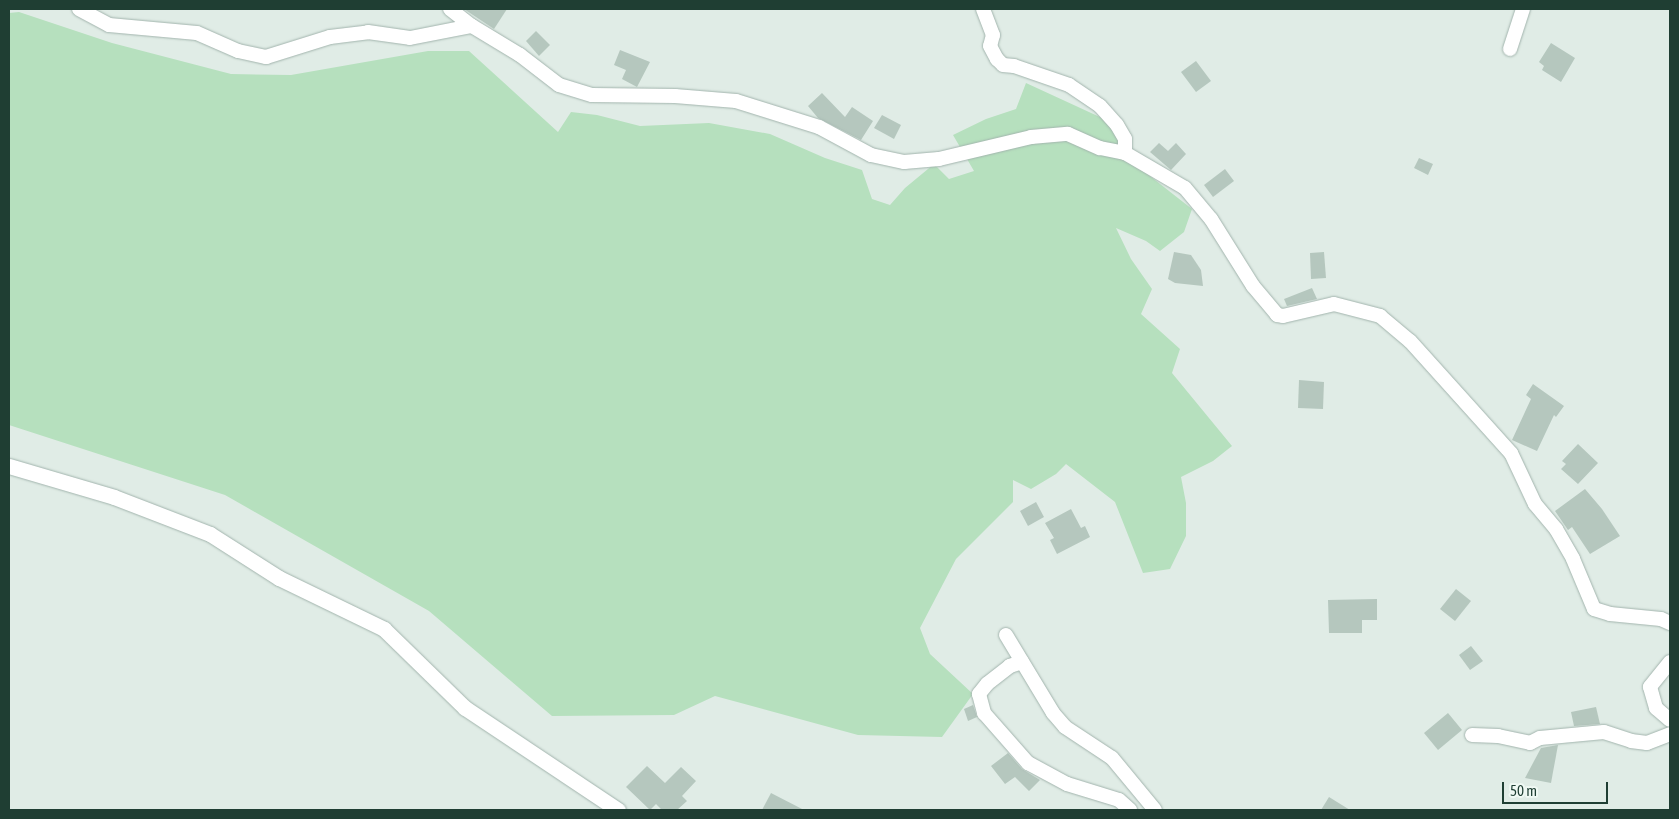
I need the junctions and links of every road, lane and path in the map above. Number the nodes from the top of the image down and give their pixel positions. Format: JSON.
{"nodes":[{"id":1,"x":79,"y":9,"type":"edge"},
{"id":2,"x":450,"y":9,"type":"edge"},
{"id":3,"x":982,"y":9,"type":"edge"},
{"id":4,"x":1522,"y":9,"type":"edge"},
{"id":5,"x":472,"y":26,"type":"junction"},
{"id":6,"x":1510,"y":49,"type":"dead end"},
{"id":7,"x":1125,"y":153,"type":"junction"},
{"id":8,"x":9,"y":466,"type":"edge"},
{"id":9,"x":1670,"y":623,"type":"edge"},
{"id":10,"x":1006,"y":635,"type":"dead end"},
{"id":11,"x":1022,"y":662,"type":"junction"},
{"id":12,"x":1670,"y":662,"type":"edge"},
{"id":13,"x":1670,"y":720,"type":"edge"},
{"id":14,"x":1670,"y":734,"type":"edge"},
{"id":15,"x":1472,"y":735,"type":"dead end"},
{"id":16,"x":618,"y":810,"type":"edge"},
{"id":17,"x":1130,"y":810,"type":"edge"},
{"id":18,"x":1155,"y":810,"type":"edge"}],
"edges":[{"from":1,"to":5,"type":"street"},
{"from":2,"to":5,"type":"street"},
{"from":3,"to":7,"type":"street"},
{"from":4,"to":6,"type":"street"},
{"from":5,"to":7,"type":"street"},
{"from":7,"to":9,"type":"street"},
{"from":8,"to":16,"type":"street"},
{"from":10,"to":11,"type":"street"},
{"from":11,"to":17,"type":"street"},
{"from":11,"to":18,"type":"street"},
{"from":12,"to":13,"type":"street"},
{"from":14,"to":15,"type":"street"}]}
